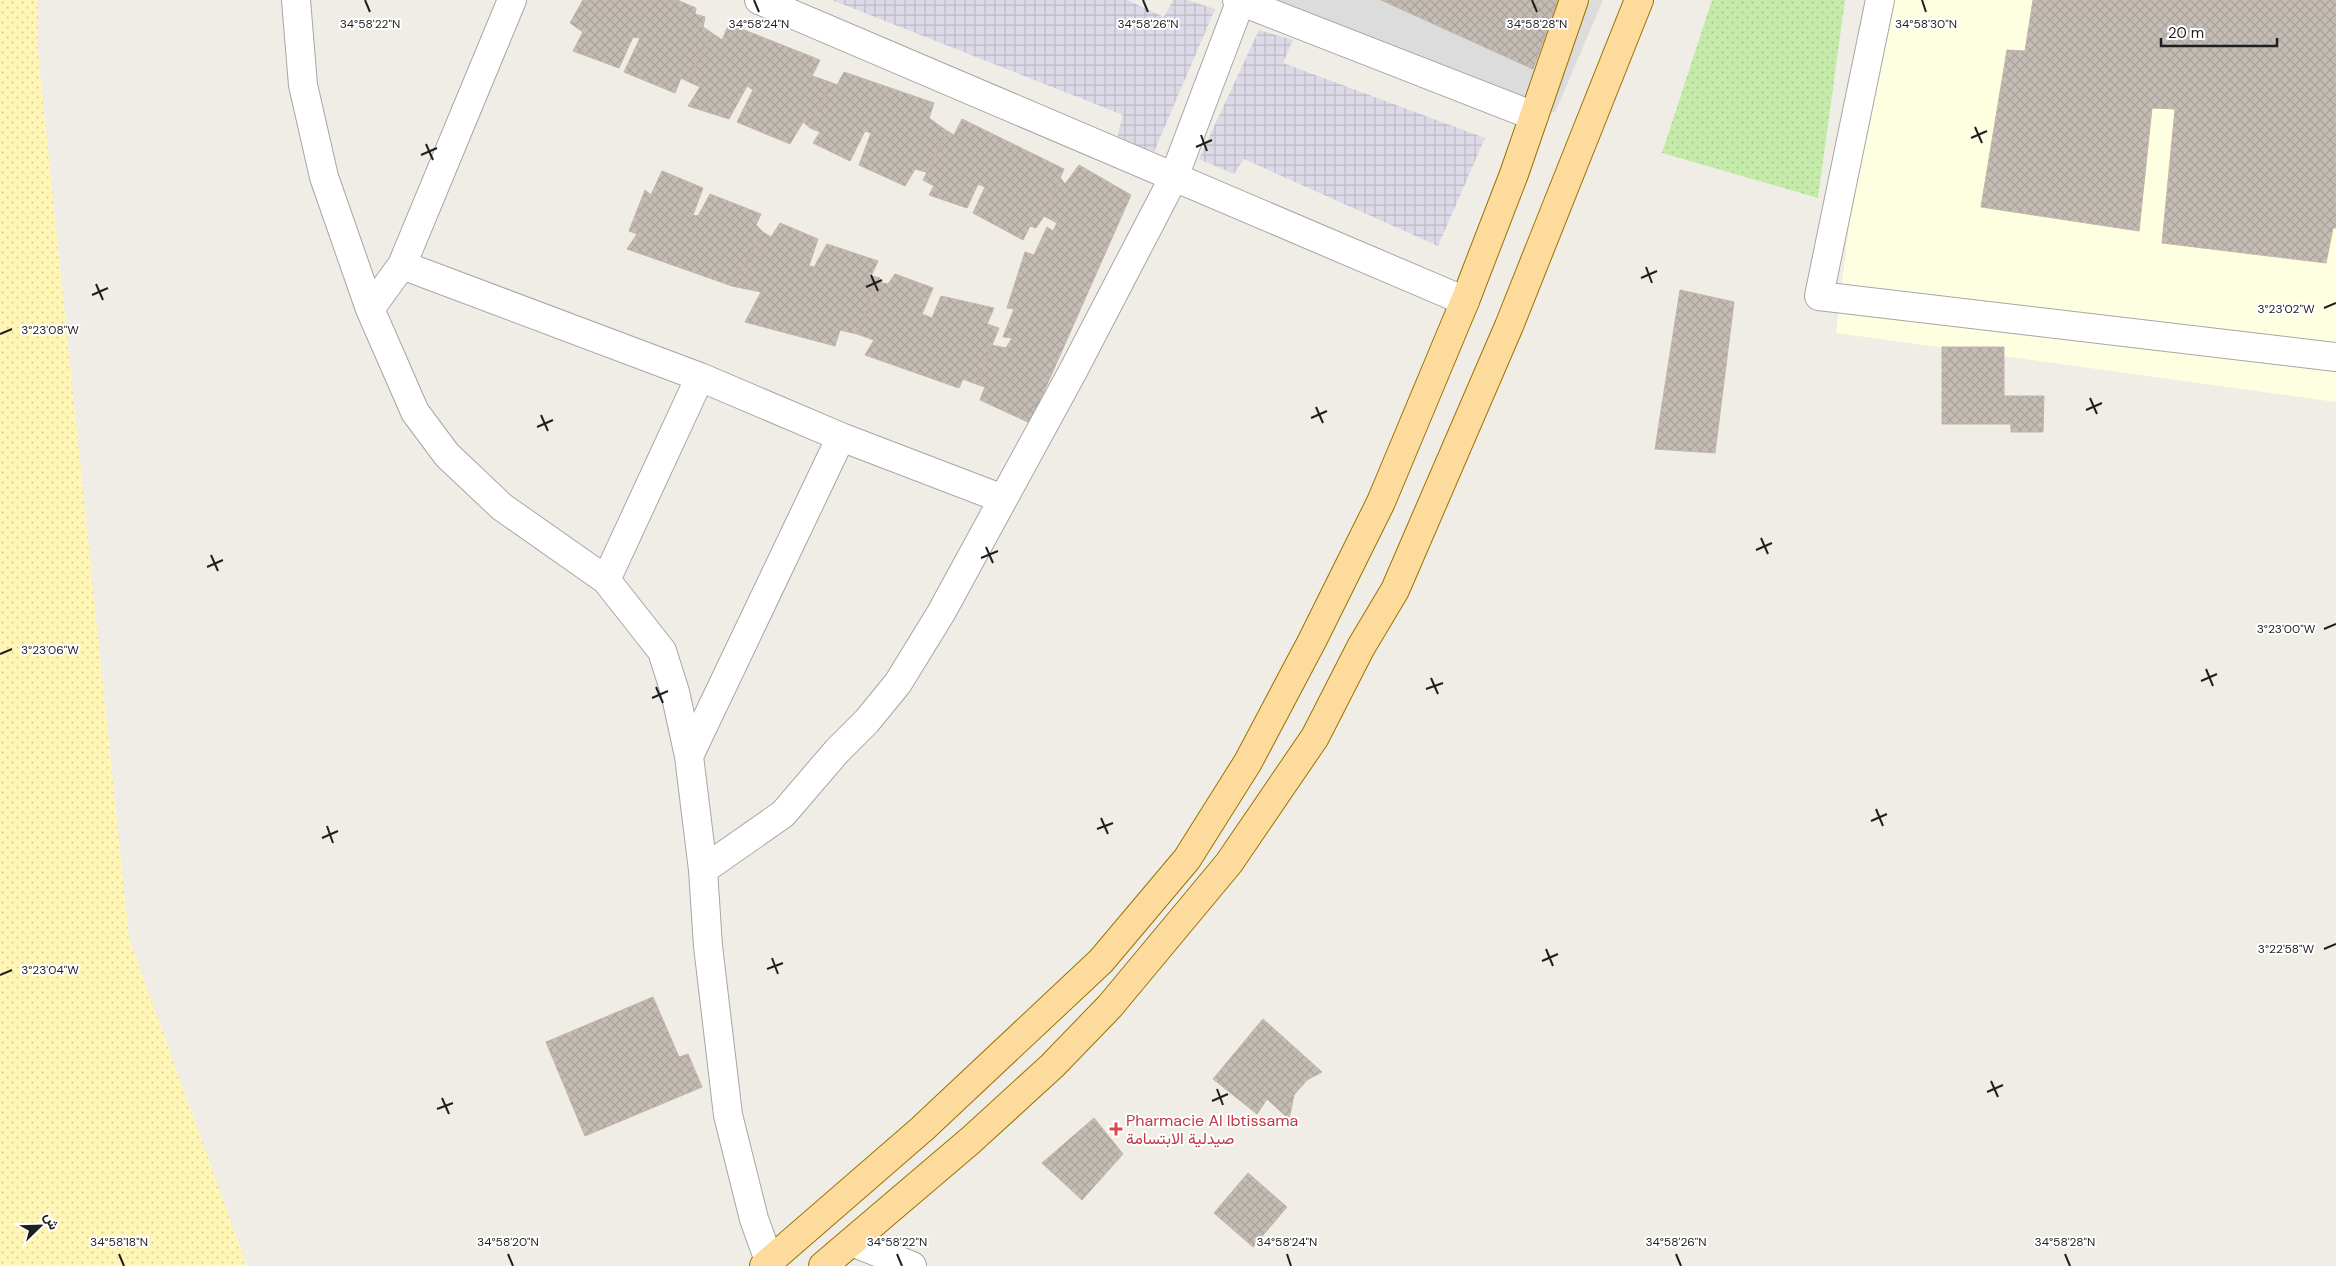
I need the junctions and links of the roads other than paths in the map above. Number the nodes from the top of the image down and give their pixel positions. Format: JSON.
{"nodes":[{"id":1,"x":296,"y":0,"type":"edge"},
{"id":2,"x":512,"y":0,"type":"edge"},
{"id":3,"x":759,"y":0,"type":"edge"},
{"id":4,"x":1240,"y":0,"type":"edge"},
{"id":5,"x":1574,"y":0,"type":"edge"},
{"id":6,"x":1639,"y":0,"type":"edge"},
{"id":7,"x":1880,"y":0,"type":"edge"},
{"id":8,"x":1534,"y":116,"type":"junction"},
{"id":9,"x":1174,"y":177,"type":"junction"},
{"id":10,"x":402,"y":265,"type":"junction"},
{"id":11,"x":1465,"y":301,"type":"junction"},
{"id":12,"x":370,"y":309,"type":"junction"},
{"id":13,"x":2336,"y":357,"type":"edge"},
{"id":14,"x":700,"y":378,"type":"junction"},
{"id":15,"x":841,"y":437,"type":"junction"},
{"id":16,"x":1003,"y":499,"type":"junction"},
{"id":17,"x":606,"y":580,"type":"junction"},
{"id":18,"x":689,"y":756,"type":"junction"},
{"id":19,"x":703,"y":870,"type":"junction"},
{"id":20,"x":852,"y":1242,"type":"junction"},
{"id":21,"x":768,"y":1264,"type":"edge"},
{"id":22,"x":823,"y":1266,"type":"edge"},
{"id":23,"x":912,"y":1266,"type":"edge"}],
"edges":[{"from":1,"to":12,"type":"street"},
{"from":2,"to":10,"type":"street"},
{"from":3,"to":9,"type":"street"},
{"from":4,"to":8,"type":"street"},
{"from":4,"to":9,"type":"street"},
{"from":5,"to":8,"type":"main road"},
{"from":6,"to":20,"type":"main road"},
{"from":7,"to":13,"type":"street"},
{"from":8,"to":11,"type":"main road"},
{"from":9,"to":11,"type":"street"},
{"from":9,"to":16,"type":"street"},
{"from":10,"to":12,"type":"street"},
{"from":10,"to":14,"type":"street"},
{"from":11,"to":21,"type":"main road"},
{"from":12,"to":17,"type":"street"},
{"from":14,"to":15,"type":"street"},
{"from":14,"to":17,"type":"street"},
{"from":15,"to":16,"type":"street"},
{"from":15,"to":18,"type":"street"},
{"from":16,"to":19,"type":"street"},
{"from":17,"to":18,"type":"street"},
{"from":18,"to":19,"type":"street"},
{"from":19,"to":21,"type":"street"},
{"from":20,"to":22,"type":"main road"},
{"from":20,"to":23,"type":"street"}]}
